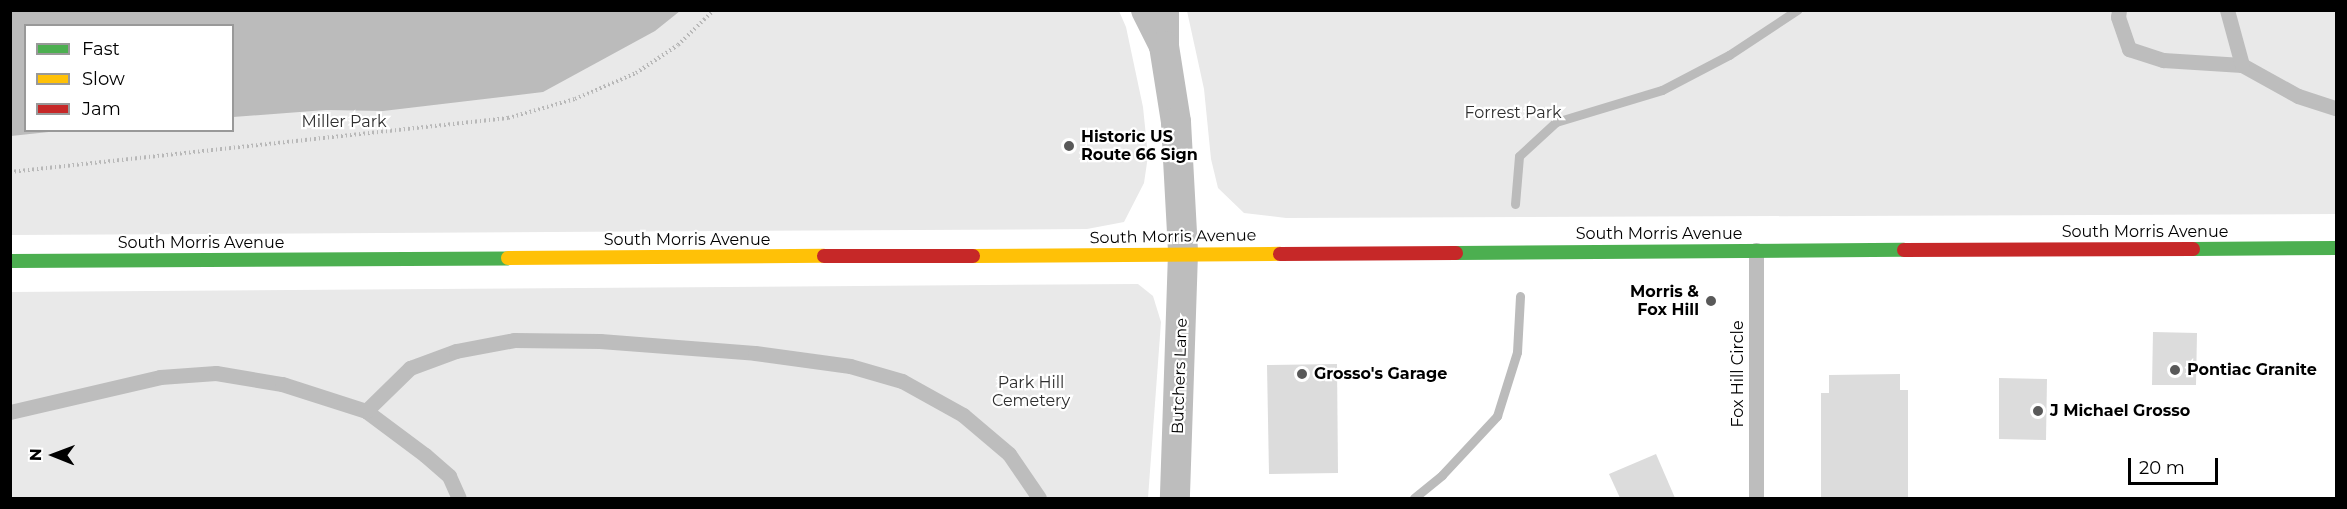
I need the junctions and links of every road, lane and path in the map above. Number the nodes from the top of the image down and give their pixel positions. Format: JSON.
{"nodes":[{"id":1,"x":714,"y":10,"type":"edge"},
{"id":2,"x":1146,"y":10,"type":"edge"},
{"id":3,"x":1164,"y":10,"type":"edge"},
{"id":4,"x":2119,"y":10,"type":"edge"},
{"id":5,"x":2227,"y":10,"type":"edge"},
{"id":6,"x":1164,"y":46,"type":"junction"},
{"id":7,"x":2242,"y":65,"type":"junction"},
{"id":8,"x":2337,"y":108,"type":"edge"},
{"id":9,"x":10,"y":172,"type":"edge"},
{"id":10,"x":2337,"y":248,"type":"edge"},
{"id":11,"x":1756,"y":250,"type":"junction"},
{"id":12,"x":1183,"y":253,"type":"junction"},
{"id":13,"x":10,"y":261,"type":"edge"},
{"id":14,"x":366,"y":411,"type":"junction"},
{"id":15,"x":10,"y":412,"type":"edge"},
{"id":16,"x":459,"y":498,"type":"edge"},
{"id":17,"x":1039,"y":498,"type":"edge"},
{"id":18,"x":1175,"y":498,"type":"edge"},
{"id":19,"x":1756,"y":498,"type":"edge"}],
"edges":[{"from":1,"to":9,"type":"path"},
{"from":2,"to":6,"type":"street"},
{"from":3,"to":6,"type":"street"},
{"from":4,"to":7,"type":"lane"},
{"from":5,"to":7,"type":"lane"},
{"from":6,"to":12,"type":"street","name":"Butchers Lane"},
{"from":7,"to":8,"type":"lane"},
{"from":10,"to":11,"type":"main road","name":"South Morris Avenue"},
{"from":11,"to":12,"type":"main road","name":"South Morris Avenue"},
{"from":11,"to":19,"type":"lane","name":"Fox Hill Circle"},
{"from":12,"to":13,"type":"main road","name":"South Morris Avenue"},
{"from":12,"to":18,"type":"street","name":"Butchers Lane"},
{"from":14,"to":15,"type":"lane"},
{"from":14,"to":16,"type":"lane"},
{"from":14,"to":17,"type":"lane"}]}
